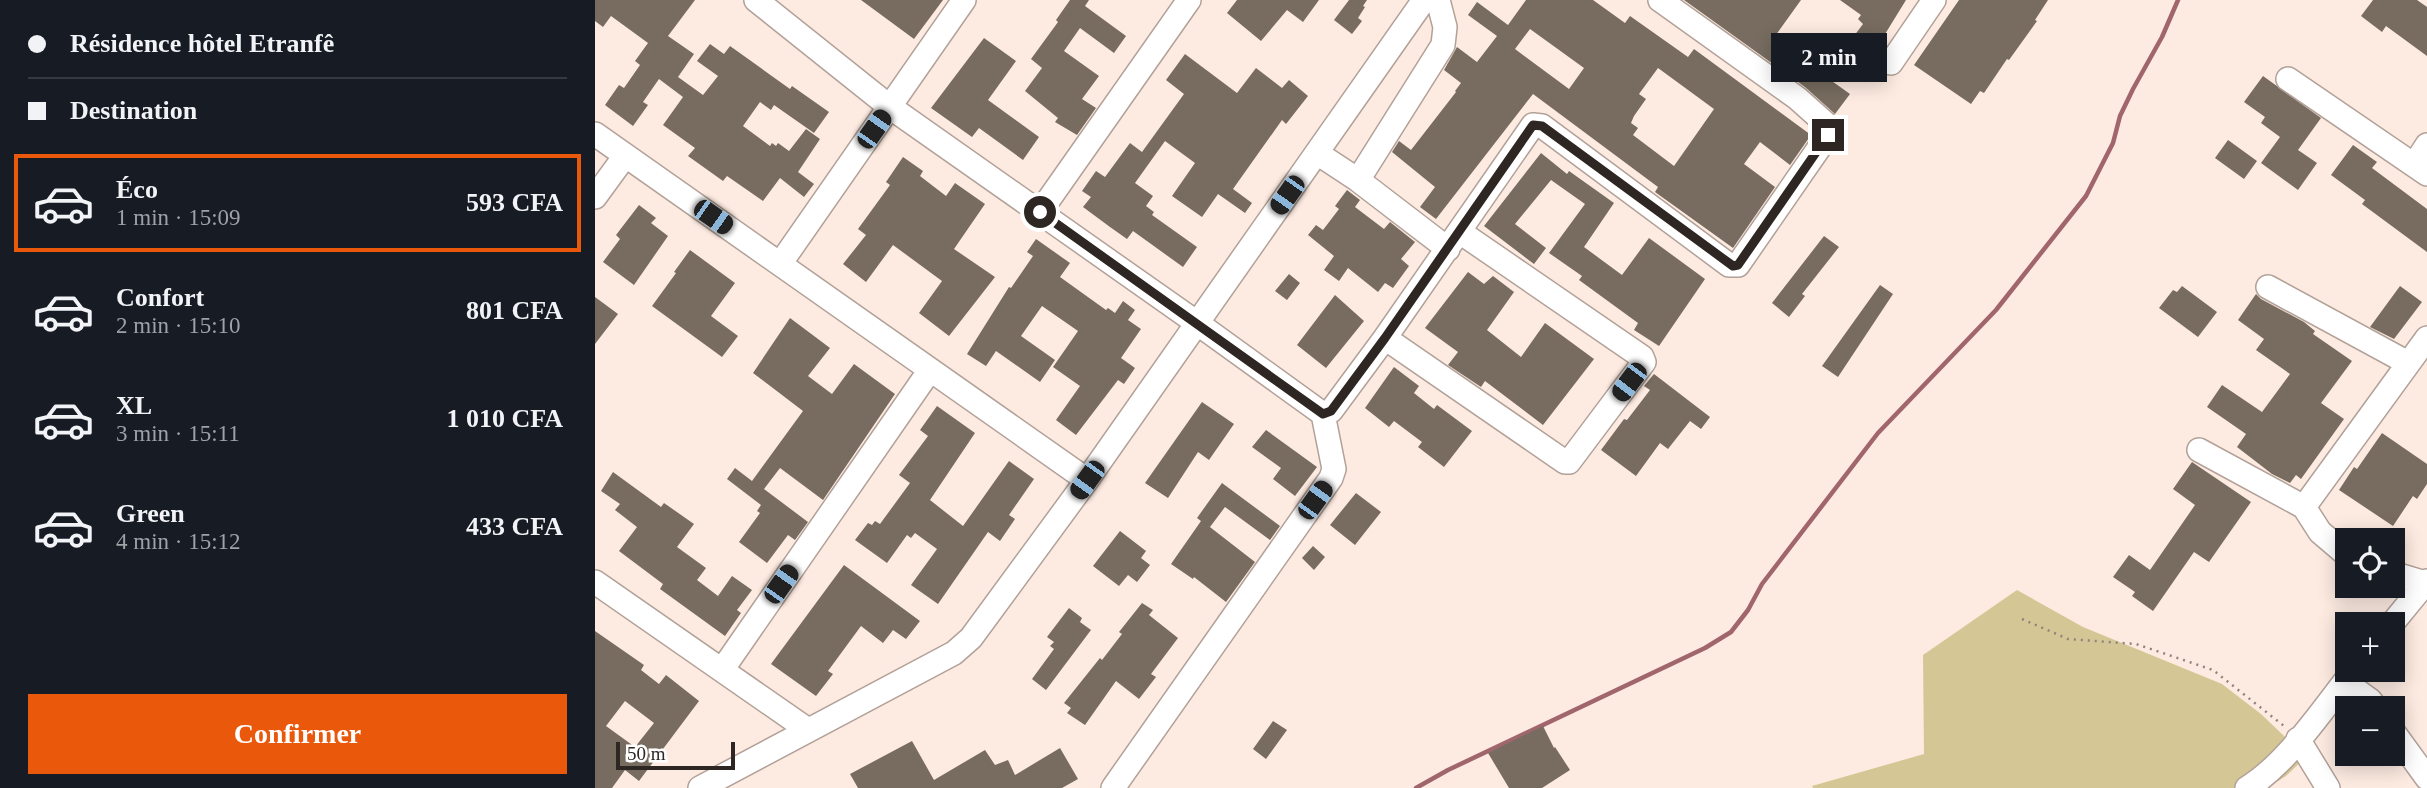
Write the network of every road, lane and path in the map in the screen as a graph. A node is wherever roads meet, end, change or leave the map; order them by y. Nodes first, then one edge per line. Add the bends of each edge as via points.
1 (756, 0) edge
2 (964, 0) edge
3 (1189, 0) edge
4 (1424, 0) edge
5 (1438, 0) edge
6 (1660, 0) edge
7 (1934, 0) edge
8 (1891, 63) dead end
9 (2288, 79) dead end
10 (890, 107) junction
11 (595, 134) edge
12 (2427, 145) edge
13 (1317, 153) junction
14 (625, 156) junction
15 (2421, 169) edge
16 (1358, 180) junction
17 (595, 197) edge
18 (1040, 212) junction
19 (1454, 240) junction
20 (779, 264) junction
21 (2268, 287) dead end
22 (1197, 323) junction
23 (1385, 338) junction
24 (2427, 338) edge
25 (2408, 363) junction
26 (930, 370) junction
27 (1323, 414) junction
28 (2199, 450) dead end
29 (1087, 480) junction
30 (2304, 507) junction
31 (2335, 545) edge
32 (2405, 576) edge
33 (595, 582) edge
34 (2426, 582) edge
35 (2402, 612) edge
36 (2022, 619) dead end
37 (722, 670) junction
38 (2344, 682) edge
39 (2354, 682) edge
40 (2366, 696) edge
41 (808, 730) junction
42 (2298, 739) junction
43 (2405, 748) edge
44 (2427, 778) edge
45 (700, 788) edge
46 (1112, 788) edge
47 (2247, 788) edge
48 (2328, 788) edge

1 - 10 street
2 - 10 street
3 - 18 street
4 - 13 street
5 - 16 street via 1445,27 1443,45
6 - 19 street via 1797,98 1828,130 1738,265 1729,265 1538,124
7 - 8 street
9 - 15 street
10 - 18 street
10 - 20 street
11 - 14 street
12 - 15 street
13 - 16 street
13 - 22 street
14 - 17 street
14 - 20 street
16 - 19 street
18 - 22 street
19 - 23 street
19 - 23 street via 1644,362 1565,462
20 - 26 street
21 - 25 street
22 - 27 street
22 - 29 street
23 - 27 street via 1331,411
24 - 25 street
25 - 30 street
26 - 29 street
26 - 37 street
27 - 46 street via 1334,469 1331,478
28 - 30 street
29 - 41 street via 963,647
30 - 31 street via 2319,532
32 - 34 street
33 - 37 street
34 - 35 street
36 - 42 path via 2068,639 2136,644 2213,670
37 - 41 street
38 - 42 street
39 - 40 street
41 - 45 street
42 - 47 street via 2273,768
42 - 48 street
43 - 44 street

